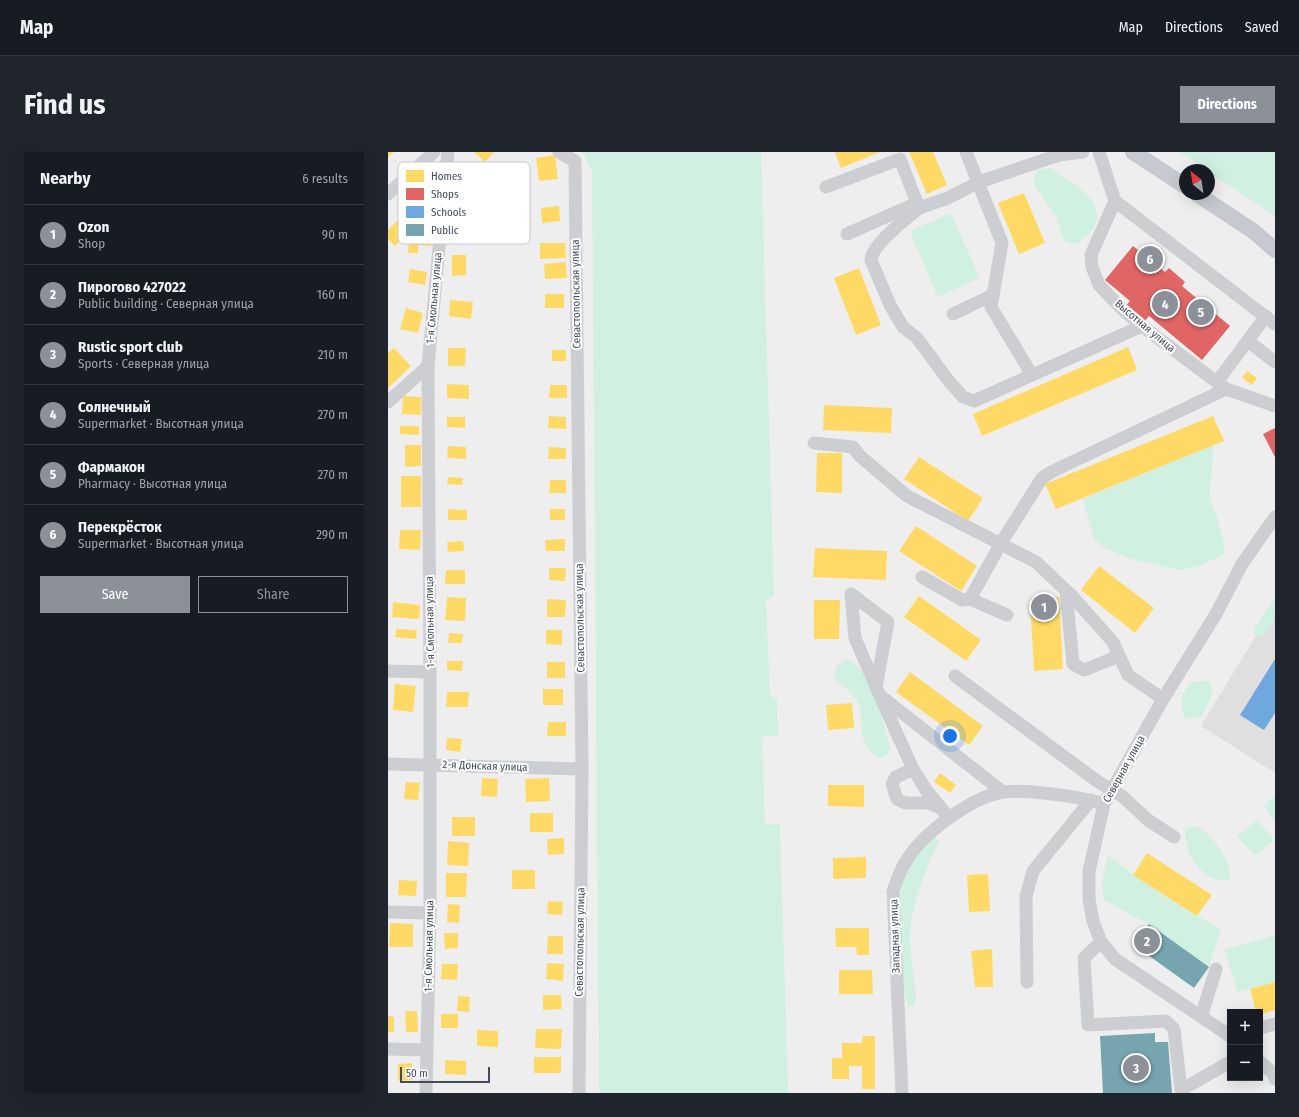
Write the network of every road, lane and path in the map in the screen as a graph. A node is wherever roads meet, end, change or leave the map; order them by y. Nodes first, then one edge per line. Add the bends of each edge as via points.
1 (434, 152) edge
2 (448, 152) edge
3 (559, 152) edge
4 (966, 152) edge
5 (1083, 152) edge
6 (1099, 152) edge
7 (1133, 152) edge
8 (423, 162) edge
9 (447, 162) edge
10 (979, 182) junction
11 (1179, 182) edge
12 (398, 185) edge
13 (826, 187) dead end
14 (388, 194) edge
15 (1206, 200) edge
16 (1115, 201) junction
17 (918, 205) junction
18 (847, 234) dead end
19 (439, 244) edge
20 (1275, 250) edge
21 (993, 295) junction
22 (953, 314) dead end
23 (1270, 320) edge
24 (1142, 326) junction
25 (1248, 341) junction
26 (1275, 362) edge
27 (428, 366) junction
28 (1032, 375) junction
29 (1222, 386) junction
30 (388, 402) edge
31 (1275, 406) edge
32 (814, 442) dead end
33 (1275, 516) edge
34 (1001, 543) junction
35 (922, 577) dead end
36 (1066, 591) junction
37 (970, 600) junction
38 (1007, 615) dead end
39 (1119, 656) junction
40 (388, 671) edge
41 (430, 672) junction
42 (955, 676) dead end
43 (878, 691) junction
44 (1163, 699) junction
45 (388, 764) edge
46 (430, 764) junction
47 (582, 769) junction
48 (913, 769) junction
49 (1112, 790) junction
50 (1004, 792) junction
51 (1091, 800) junction
52 (1104, 804) junction
53 (945, 813) junction
54 (1174, 837) dead end
55 (388, 912) edge
56 (430, 913) junction
57 (1101, 942) junction
58 (1216, 969) dead end
59 (1028, 982) dead end
60 (1201, 1017) junction
61 (1275, 1024) edge
62 (1263, 1027) edge
63 (1227, 1034) edge
64 (388, 1049) edge
65 (426, 1050) junction
66 (1227, 1064) edge
67 (1263, 1065) edge
68 (1275, 1079) edge
69 (1181, 1092) edge
70 (426, 1093) edge
71 (579, 1093) edge
72 (902, 1093) edge

1 - 8 street
2 - 9 street, 1-я Смольная улица
3 - 47 street, Севастопольская улица via 575,161
4 - 10 street
5 - 10 street via 1059,155
6 - 16 street
7 - 11 main road
10 - 17 street via 948,198
10 - 21 street via 1002,243
12 - 14 street
13 - 17 street via 900,160
15 - 20 main road
16 - 23 street
16 - 24 street, Высотная улица via 1091,255 1092,267 1099,285
17 - 18 street
17 - 28 street via 871,254 871,260 890,305 903,327 917,338 962,397 974,401
19 - 27 street, 1-я Смольная улица
21 - 22 street
21 - 28 street via 991,308
23 - 25 street
24 - 28 street
24 - 29 street, Высотная улица
25 - 26 street
25 - 29 street
27 - 30 street
27 - 41 street, 1-я Смольная улица
29 - 31 street, Высотная улица
29 - 34 street via 1042,478
32 - 34 street via 853,447 907,496
33 - 44 street, Северная улица via 1242,564 1216,614
34 - 36 street via 1036,562
34 - 37 street
35 - 37 street via 962,600
36 - 39 street via 1113,642
36 - 39 street via 1074,664 1084,670
37 - 38 street
39 - 44 street via 1128,675
40 - 41 street
41 - 46 street, 1-я Смольная улица
42 - 49 street
43 - 43 street via 855,638 851,594 888,622
43 - 48 street
43 - 50 street
44 - 49 street, Северная улица
45 - 46 street, 2-я Донская улица
46 - 47 street, 2-я Донская улица
46 - 56 street, 1-я Смольная улица
47 - 71 street, Севастопольская улица
48 - 53 street
48 - 53 street via 896,777 892,784 897,799 905,803 928,804
49 - 52 street, Северная улица
49 - 54 street via 1148,820
50 - 51 street, Западная улица
50 - 53 street, Западная улица
51 - 52 street, Западная улица
51 - 59 street via 1033,871 1026,896
52 - 57 street, Северная улица via 1089,871 1089,899 1093,921
53 - 72 street, Западная улица via 909,856 893,891
55 - 56 street
56 - 65 street, 1-я Смольная улица
57 - 60 street, Северная улица via 1115,959
57 - 69 street via 1084,958 1088,1026 1166,1021 1174,1029
58 - 60 street
60 - 63 street, Северная улица
61 - 62 street
64 - 65 street
65 - 70 street, 1-я Смольная улица
66 - 69 street
67 - 68 street via 1273,1073

